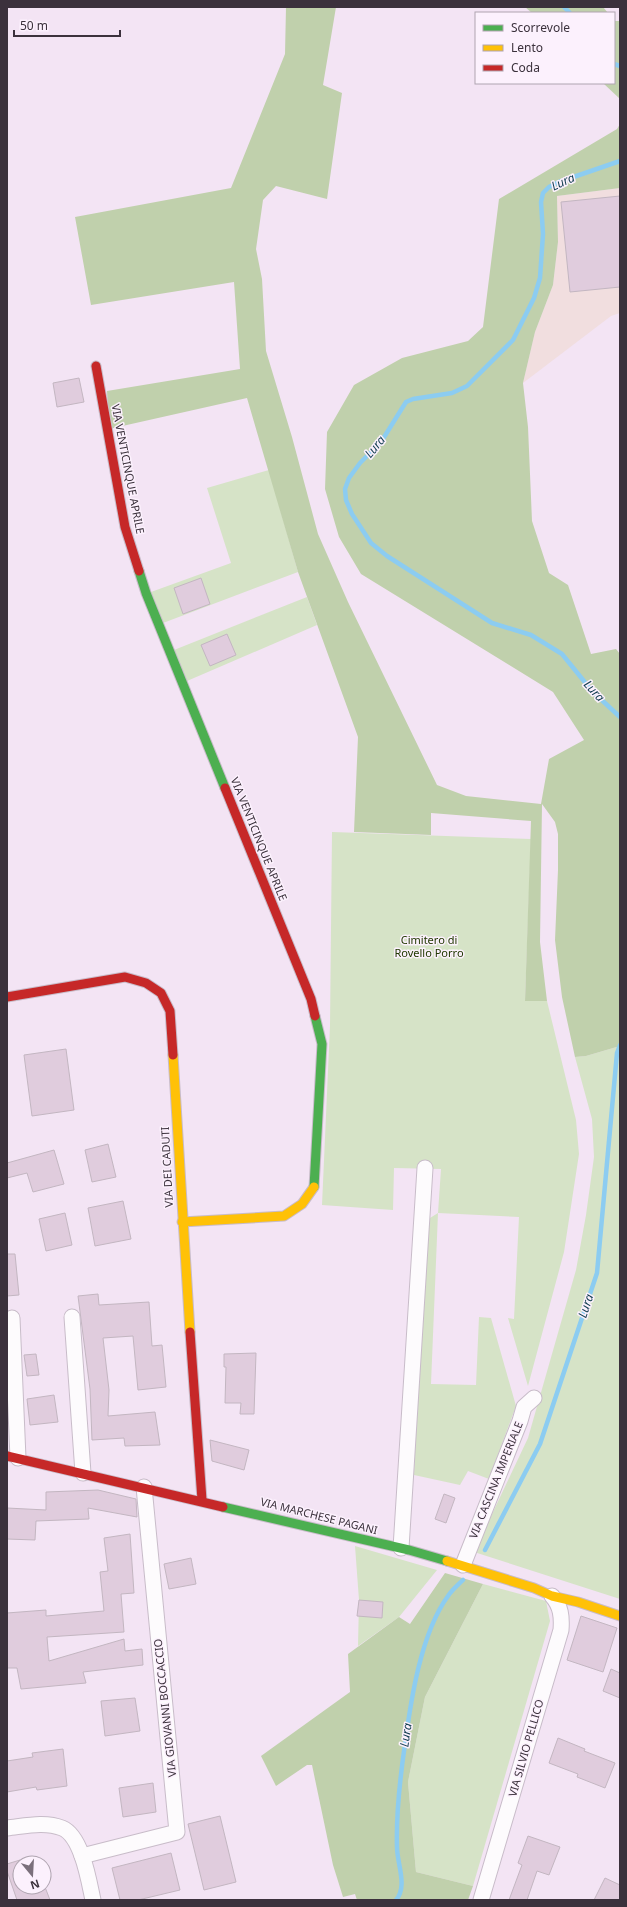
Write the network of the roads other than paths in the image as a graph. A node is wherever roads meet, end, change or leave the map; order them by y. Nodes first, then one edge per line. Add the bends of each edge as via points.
1 (96, 366) dead end
2 (7, 998) edge
3 (425, 1168) dead end
4 (182, 1222) junction
5 (72, 1317) dead end
6 (12, 1318) dead end
7 (534, 1398) dead end
8 (12, 1457) edge
9 (83, 1473) junction
10 (144, 1487) junction
11 (202, 1500) junction
12 (401, 1548) junction
13 (463, 1565) junction
14 (552, 1596) junction
15 (620, 1616) edge
16 (7, 1828) edge
17 (82, 1856) junction
18 (93, 1900) edge
19 (482, 1900) edge

1 - 4 street, VIA VENTICINQUE APRILE via 125,527 146,593 311,999 322,1044 315,1186 304,1204 284,1216
2 - 4 street, VIA DEI CADUTI via 125,977 146,983 161,993 170,1011
3 - 12 street
4 - 11 street, VIA DEI CADUTI
5 - 9 street
6 - 8 street
7 - 13 street, VIA CASCINA IMPERIALE via 524,1407
8 - 9 street, VIA MARCHESE PAGANI
9 - 10 street, VIA MARCHESE PAGANI
10 - 11 street, VIA MARCHESE PAGANI
10 - 17 street, VIA GIOVANNI BOCCACCIO via 177,1832
11 - 12 street, VIA MARCHESE PAGANI
12 - 13 street, VIA MARCHESE PAGANI
13 - 14 street, VIA MARCHESE PAGANI
14 - 15 street, VIA MARCHESE PAGANI
14 - 19 street, VIA SILVIO PELLICO via 560,1612 561,1630
16 - 17 street via 39,1825 64,1828
17 - 18 street

